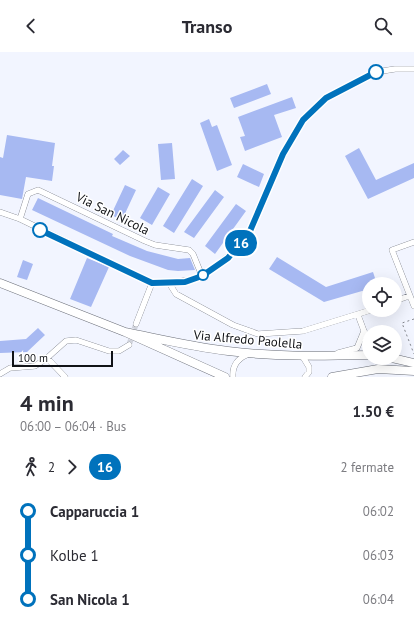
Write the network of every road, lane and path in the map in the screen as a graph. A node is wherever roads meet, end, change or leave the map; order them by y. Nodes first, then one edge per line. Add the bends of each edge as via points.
1 (414, 69) edge
2 (0, 212) edge
3 (20, 219) junction
4 (414, 242) edge
5 (202, 276) junction
6 (0, 283) edge
7 (152, 283) junction
8 (169, 284) junction
9 (409, 296) junction
10 (402, 298) edge
11 (414, 306) edge
12 (362, 313) edge
13 (358, 315) junction
14 (414, 319) edge
15 (136, 324) tunnel mouth
16 (362, 326) edge
17 (125, 332) junction
18 (362, 335) edge
19 (129, 345) dead end
20 (414, 353) edge
21 (251, 354) junction
22 (362, 355) edge
23 (322, 356) junction
24 (303, 357) junction
25 (47, 358) junction
26 (402, 358) edge
27 (402, 360) edge
28 (405, 360) junction
29 (414, 363) edge
30 (200, 366) junction
31 (414, 371) edge
32 (2, 375) edge
33 (65, 377) edge
34 (214, 377) edge
35 (225, 377) edge
36 (233, 377) edge
37 (305, 377) edge
38 (332, 377) edge

1 - 5 street via 376,72 326,98 313,109 303,120 283,154 250,231 228,258
2 - 3 street
3 - 5 street, Via San Nicola via 28,194 38,190 144,241 189,250
3 - 7 street
4 - 9 street via 392,250
5 - 8 street
6 - 17 main road, Via Alfredo Paolella
7 - 8 street
7 - 15 street
8 - 13 street via 176,294 233,325 258,334 303,331
9 - 10 street
9 - 11 street
12 - 13 street
13 - 16 street
14 - 20 path via 402,323
17 - 21 main road, Via Alfredo Paolella via 187,346
17 - 30 main road, Via Alfredo Paolella
18 - 23 street via 356,348
19 - 25 street via 119,351 109,351 76,340 66,341
21 - 24 main road, Via Alfredo Paolella
21 - 36 street via 238,360 233,368
22 - 23 main road, Via Alfredo Paolella
23 - 24 main road, Via Alfredo Paolella
24 - 37 street via 309,367
25 - 32 street via 35,366 10,368
25 - 33 street
26 - 28 street
27 - 28 main road
28 - 29 main road
30 - 34 street
30 - 35 main road, Via Alfredo Paolella
31 - 38 main road via 378,369

